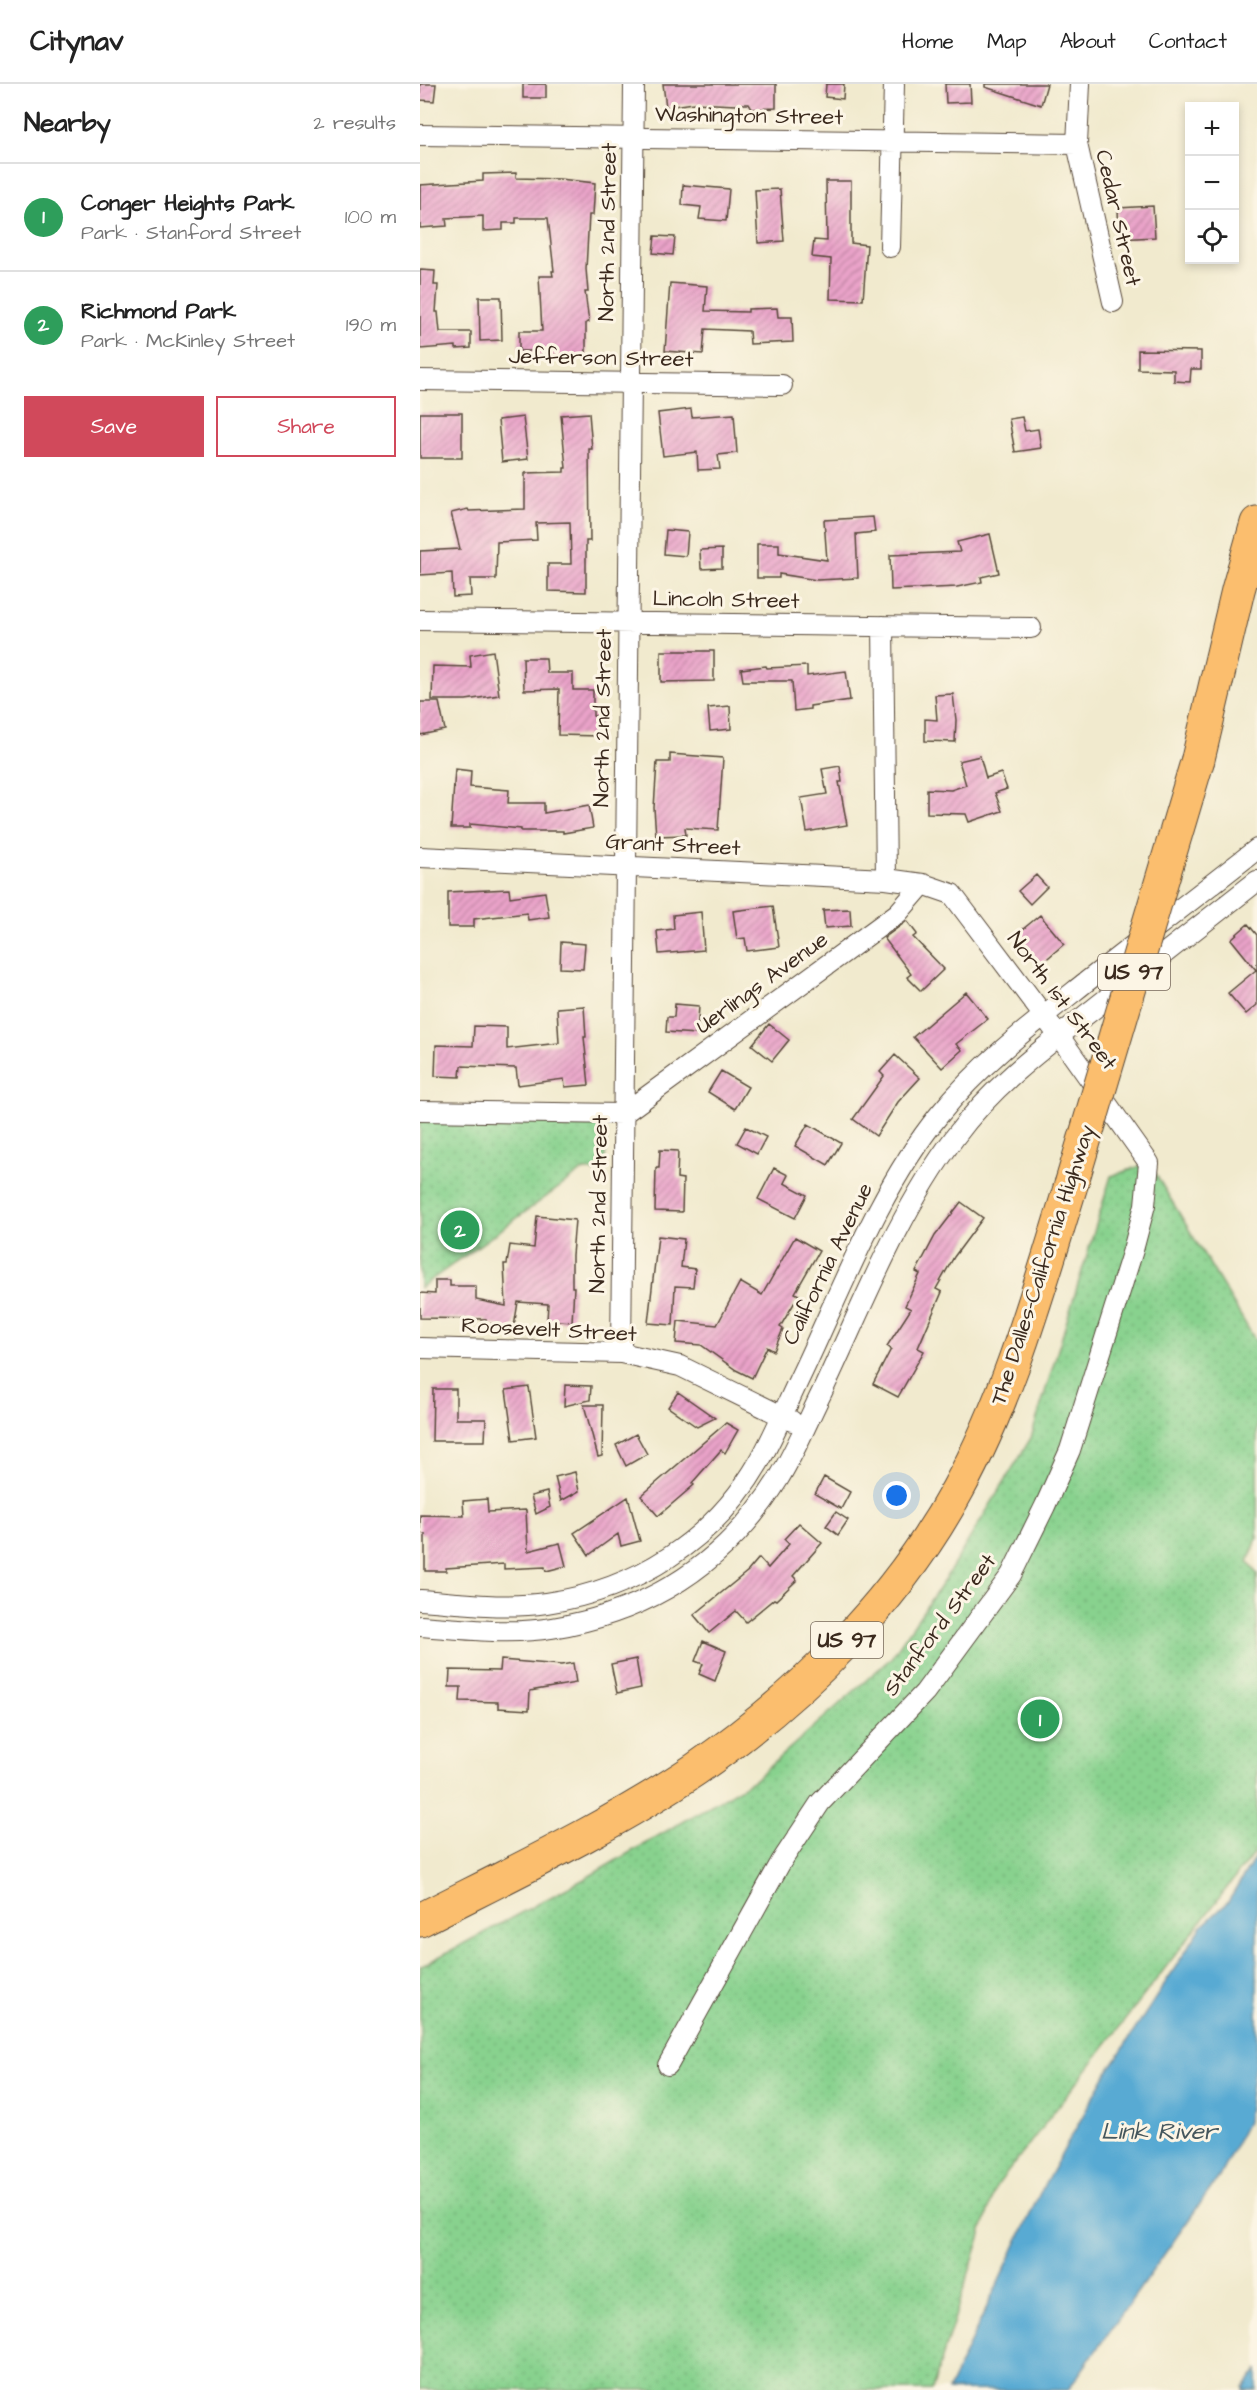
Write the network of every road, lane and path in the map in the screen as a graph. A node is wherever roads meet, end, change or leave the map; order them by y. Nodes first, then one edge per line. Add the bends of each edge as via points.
1 (634, 84) edge
2 (894, 84) edge
3 (1080, 84) edge
4 (420, 135) edge
5 (633, 138) junction
6 (893, 142) junction
7 (1077, 144) junction
8 (890, 247) dead end
9 (1113, 302) dead end
10 (420, 380) edge
11 (631, 382) junction
12 (782, 385) dead end
13 (1257, 523) edge
14 (1257, 573) edge
15 (420, 620) edge
16 (628, 623) junction
17 (884, 626) junction
18 (1031, 628) dead end
19 (1198, 759) junction
20 (1257, 849) edge
21 (420, 857) edge
22 (626, 867) junction
23 (886, 879) junction
24 (1257, 881) edge
25 (922, 884) junction
26 (1044, 1016) junction
27 (1059, 1036) junction
28 (420, 1111) edge
29 (623, 1114) junction
30 (1149, 1163) joint
31 (420, 1348) edge
32 (621, 1353) junction
33 (782, 1416) junction
34 (805, 1427) junction
35 (420, 1600) edge
36 (420, 1626) edge
37 (420, 1920) edge
38 (668, 2065) dead end

1 - 5 street, North 2nd Street
2 - 6 street
3 - 7 street, Cedar Street
4 - 5 street, Washington Street
5 - 6 street, Washington Street
5 - 11 street, North 2nd Street
6 - 7 street, Washington Street
6 - 8 street
7 - 9 street, Cedar Street
10 - 11 street, Jefferson Street
11 - 12 street, Jefferson Street
11 - 16 street, North 2nd Street
13 - 19 highway
14 - 19 highway, The Dalles-California Highway / US 97
15 - 16 street, Lincoln Street
16 - 17 street, Lincoln Street
16 - 22 street, North 2nd Street
17 - 18 street, Lincoln Street
17 - 23 street
19 - 37 highway, The Dalles-California Highway / US 97, bridge via 1020,1346 980,1446 933,1531 871,1614 807,1680 732,1743 612,1819
20 - 26 street, California Avenue
21 - 22 street, Grant Street
22 - 23 street, Grant Street
22 - 29 street, North 2nd Street
23 - 25 street, Grant Street
24 - 27 street
25 - 26 street, North 1st Street via 952,894
25 - 29 street, Uerlings Avenue via 898,913
26 - 27 street, North 1st Street
26 - 33 street, California Avenue via 961,1089 917,1145 883,1202
27 - 30 street, North 1st Street
27 - 34 street via 980,1106 938,1160 906,1214
28 - 29 street
29 - 32 street, North 2nd Street
30 - 38 street, Stanford Street via 1145,1205 1133,1250 1070,1450 1011,1575 925,1692 820,1803 781,1862
31 - 32 street, Roosevelt Street
32 - 33 street, Roosevelt Street via 680,1366
33 - 34 street, Roosevelt Street
33 - 35 street, California Avenue via 758,1463 726,1508 690,1543 647,1572 599,1591 547,1603
34 - 36 street via 780,1476 745,1525 706,1563 659,1594 607,1616 550,1629 497,1631

